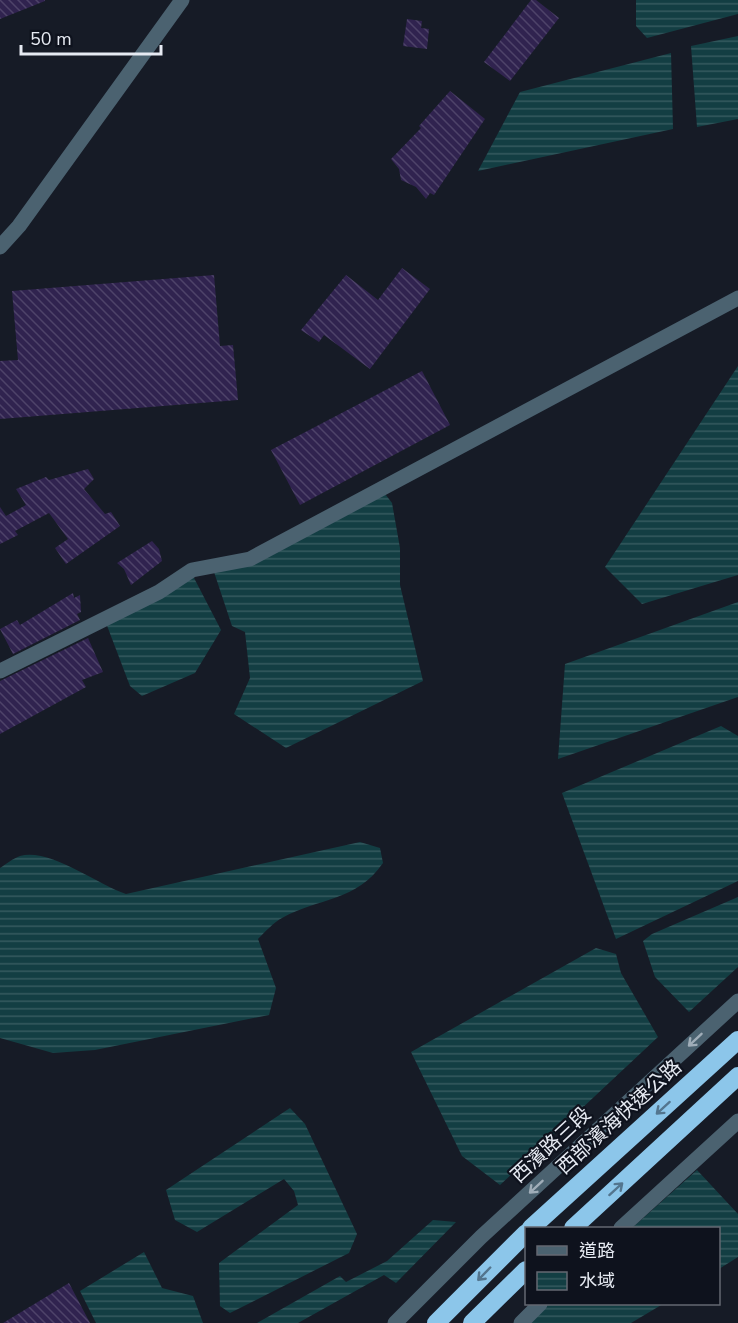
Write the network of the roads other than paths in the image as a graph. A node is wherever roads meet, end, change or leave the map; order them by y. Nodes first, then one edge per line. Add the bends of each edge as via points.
1 (182, 0) edge
2 (0, 247) edge
3 (738, 298) edge
4 (0, 671) edge
5 (738, 1001) edge
6 (738, 1040) edge
7 (738, 1076) edge
8 (738, 1120) edge
9 (532, 1227) edge
10 (574, 1227) edge
11 (622, 1227) edge
12 (525, 1234) edge
13 (525, 1271) edge
14 (539, 1305) edge
15 (395, 1323) edge
16 (436, 1323) edge
17 (472, 1323) edge
18 (521, 1323) edge

1 - 2 street
3 - 4 street via 250,559 192,570 159,592
5 -> 15 street, 西濱路三段 via 482,1237
6 -> 9 highway, 西部濱海快速公路
10 -> 7 highway
8 - 11 street
12 -> 16 highway
13 - 17 highway
14 - 18 street

